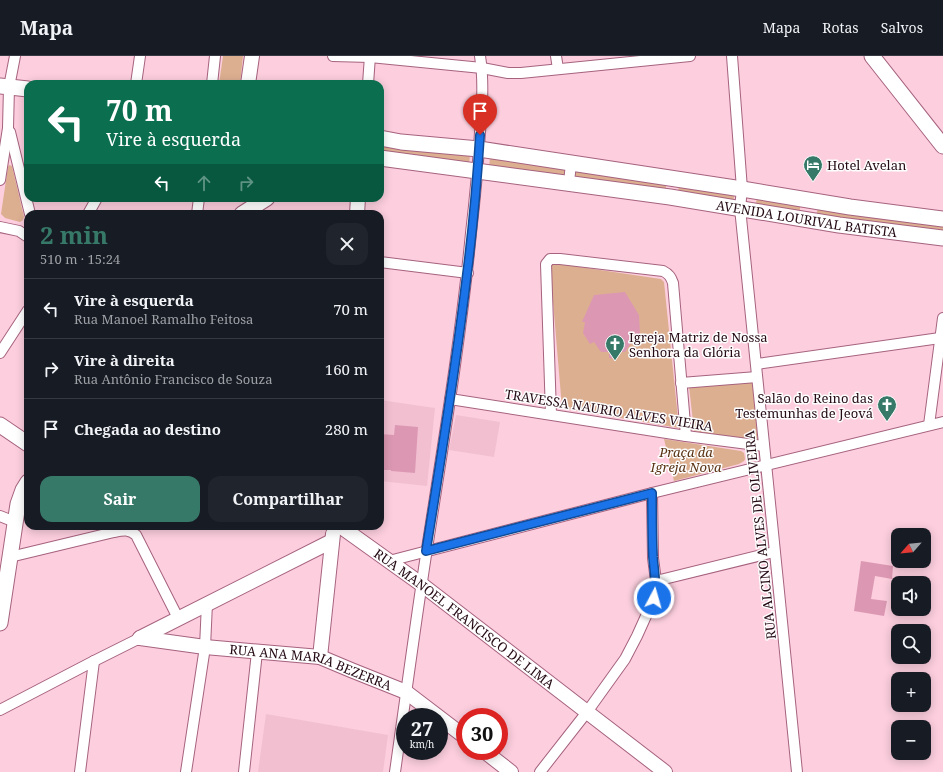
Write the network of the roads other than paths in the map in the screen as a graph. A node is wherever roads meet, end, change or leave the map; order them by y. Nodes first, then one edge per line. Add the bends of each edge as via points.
1 (15, 56) edge
2 (140, 56) edge
3 (215, 56) edge
4 (252, 56) edge
5 (332, 56) edge
6 (480, 56) edge
7 (556, 56) edge
8 (690, 56) edge
9 (732, 56) edge
10 (872, 56) edge
11 (370, 57) edge
12 (482, 68) junction
13 (558, 69) junction
14 (137, 80) edge
15 (212, 80) edge
16 (249, 80) edge
17 (368, 80) edge
18 (4, 86) edge
19 (24, 88) edge
20 (8, 128) junction
21 (384, 139) edge
22 (943, 146) edge
23 (479, 149) junction
24 (384, 159) edge
25 (571, 162) junction
26 (478, 171) junction
27 (673, 179) junction
28 (0, 180) edge
29 (569, 183) junction
30 (742, 189) junction
31 (24, 191) edge
32 (670, 197) junction
33 (258, 202) edge
34 (740, 208) junction
35 (247, 210) edge
36 (943, 219) edge
37 (0, 227) edge
38 (24, 234) edge
39 (943, 238) edge
40 (384, 262) edge
41 (468, 273) junction
42 (24, 316) edge
43 (943, 318) edge
44 (940, 338) junction
45 (0, 353) edge
46 (757, 364) junction
47 (758, 377) junction
48 (681, 383) junction
49 (450, 399) junction
50 (551, 414) junction
51 (943, 422) edge
52 (0, 425) edge
53 (929, 425) junction
54 (686, 436) junction
55 (24, 440) edge
56 (764, 446) junction
57 (766, 466) junction
58 (24, 488) edge
59 (652, 493) junction
60 (0, 516) edge
61 (15, 522) junction
62 (334, 530) edge
63 (346, 530) edge
64 (332, 541) junction
65 (426, 551) junction
66 (774, 552) junction
67 (10, 557) junction
68 (389, 561) junction
69 (656, 580) junction
70 (421, 584) junction
71 (208, 603) junction
72 (178, 618) junction
73 (0, 623) edge
74 (140, 638) junction
75 (205, 647) junction
76 (257, 652) junction
77 (320, 657) junction
78 (94, 661) junction
79 (406, 692) junction
80 (0, 710) edge
81 (587, 712) junction
82 (456, 729) edge
83 (496, 760) edge
84 (80, 772) edge
85 (186, 772) edge
86 (244, 772) edge
87 (395, 772) edge
88 (511, 772) edge
89 (540, 772) edge
90 (665, 772) edge
91 (797, 772) edge

1 - 18 street
2 - 14 street
3 - 15 street
4 - 16 street
5 - 11 street
6 - 12 street
7 - 13 street
8 - 13 street
9 - 30 street, RUA ALCINO ALVES DE OLIVEIRA
10 - 22 main road
11 - 12 street
11 - 17 street
12 - 13 street via 508,73
12 - 23 street
18 - 19 main road
18 - 20 street
20 - 28 street
20 - 31 street
21 - 23 main road, AVENIDA LOURIVAL BATISTA
23 - 25 main road, AVENIDA LOURIVAL BATISTA
23 - 26 street
24 - 26 main road, AVENIDA LOURIVAL BATISTA
25 - 27 main road, AVENIDA LOURIVAL BATISTA
25 - 29 street
26 - 29 main road, AVENIDA LOURIVAL BATISTA
26 - 41 street
27 - 30 main road, AVENIDA LOURIVAL BATISTA
27 - 32 street
29 - 32 main road, AVENIDA LOURIVAL BATISTA
30 - 34 street, RUA ALCINO ALVES DE OLIVEIRA
30 - 36 main road, AVENIDA LOURIVAL BATISTA
32 - 34 main road, AVENIDA LOURIVAL BATISTA
33 - 35 main road
34 - 39 main road, AVENIDA LOURIVAL BATISTA via 839,225
34 - 46 street, RUA ALCINO ALVES DE OLIVEIRA
37 - 38 street
40 - 41 street
41 - 49 street
42 - 45 street
43 - 44 street
44 - 46 street
44 - 53 street
46 - 47 street, RUA ALCINO ALVES DE OLIVEIRA
47 - 48 street
47 - 56 street, RUA ALCINO ALVES DE OLIVEIRA
48 - 50 street via 673,283 668,274 663,271 550,259 546,264
48 - 54 street
49 - 50 street, TRAVESSA NAURIO ALVES VIEIRA
49 - 65 street
50 - 54 street, TRAVESSA NAURIO ALVES VIEIRA
51 - 53 street
52 - 55 main road
53 - 57 street
54 - 56 street, TRAVESSA NAURIO ALVES VIEIRA
56 - 57 street, RUA ALCINO ALVES DE OLIVEIRA
57 - 59 street
57 - 66 street, RUA ALCINO ALVES DE OLIVEIRA
58 - 61 main road
59 - 65 street
59 - 69 street
60 - 61 street
61 - 67 main road
62 - 64 street
63 - 68 street, RUA MANOEL FRANCISCO DE LIMA
64 - 71 street
64 - 77 street
65 - 68 street
65 - 70 street
66 - 69 street
66 - 91 street, RUA ALCINO ALVES DE OLIVEIRA
67 - 72 street via 123,530 132,531
67 - 73 main road
68 - 70 street, RUA MANOEL FRANCISCO DE LIMA
69 - 81 street via 651,605 632,646
70 - 79 street
70 - 81 street, RUA MANOEL FRANCISCO DE LIMA
71 - 72 street
71 - 75 street
72 - 74 street
74 - 75 street, RUA ANA MARIA BEZERRA
74 - 78 street
75 - 76 street, RUA ANA MARIA BEZERRA
75 - 85 street
76 - 77 street, RUA ANA MARIA BEZERRA
76 - 86 street
77 - 79 street, RUA ANA MARIA BEZERRA
78 - 80 street
78 - 84 street
79 - 82 street, RUA ANA MARIA BEZERRA
79 - 87 street
81 - 89 street
81 - 90 street, RUA MANOEL FRANCISCO DE LIMA
83 - 88 street

